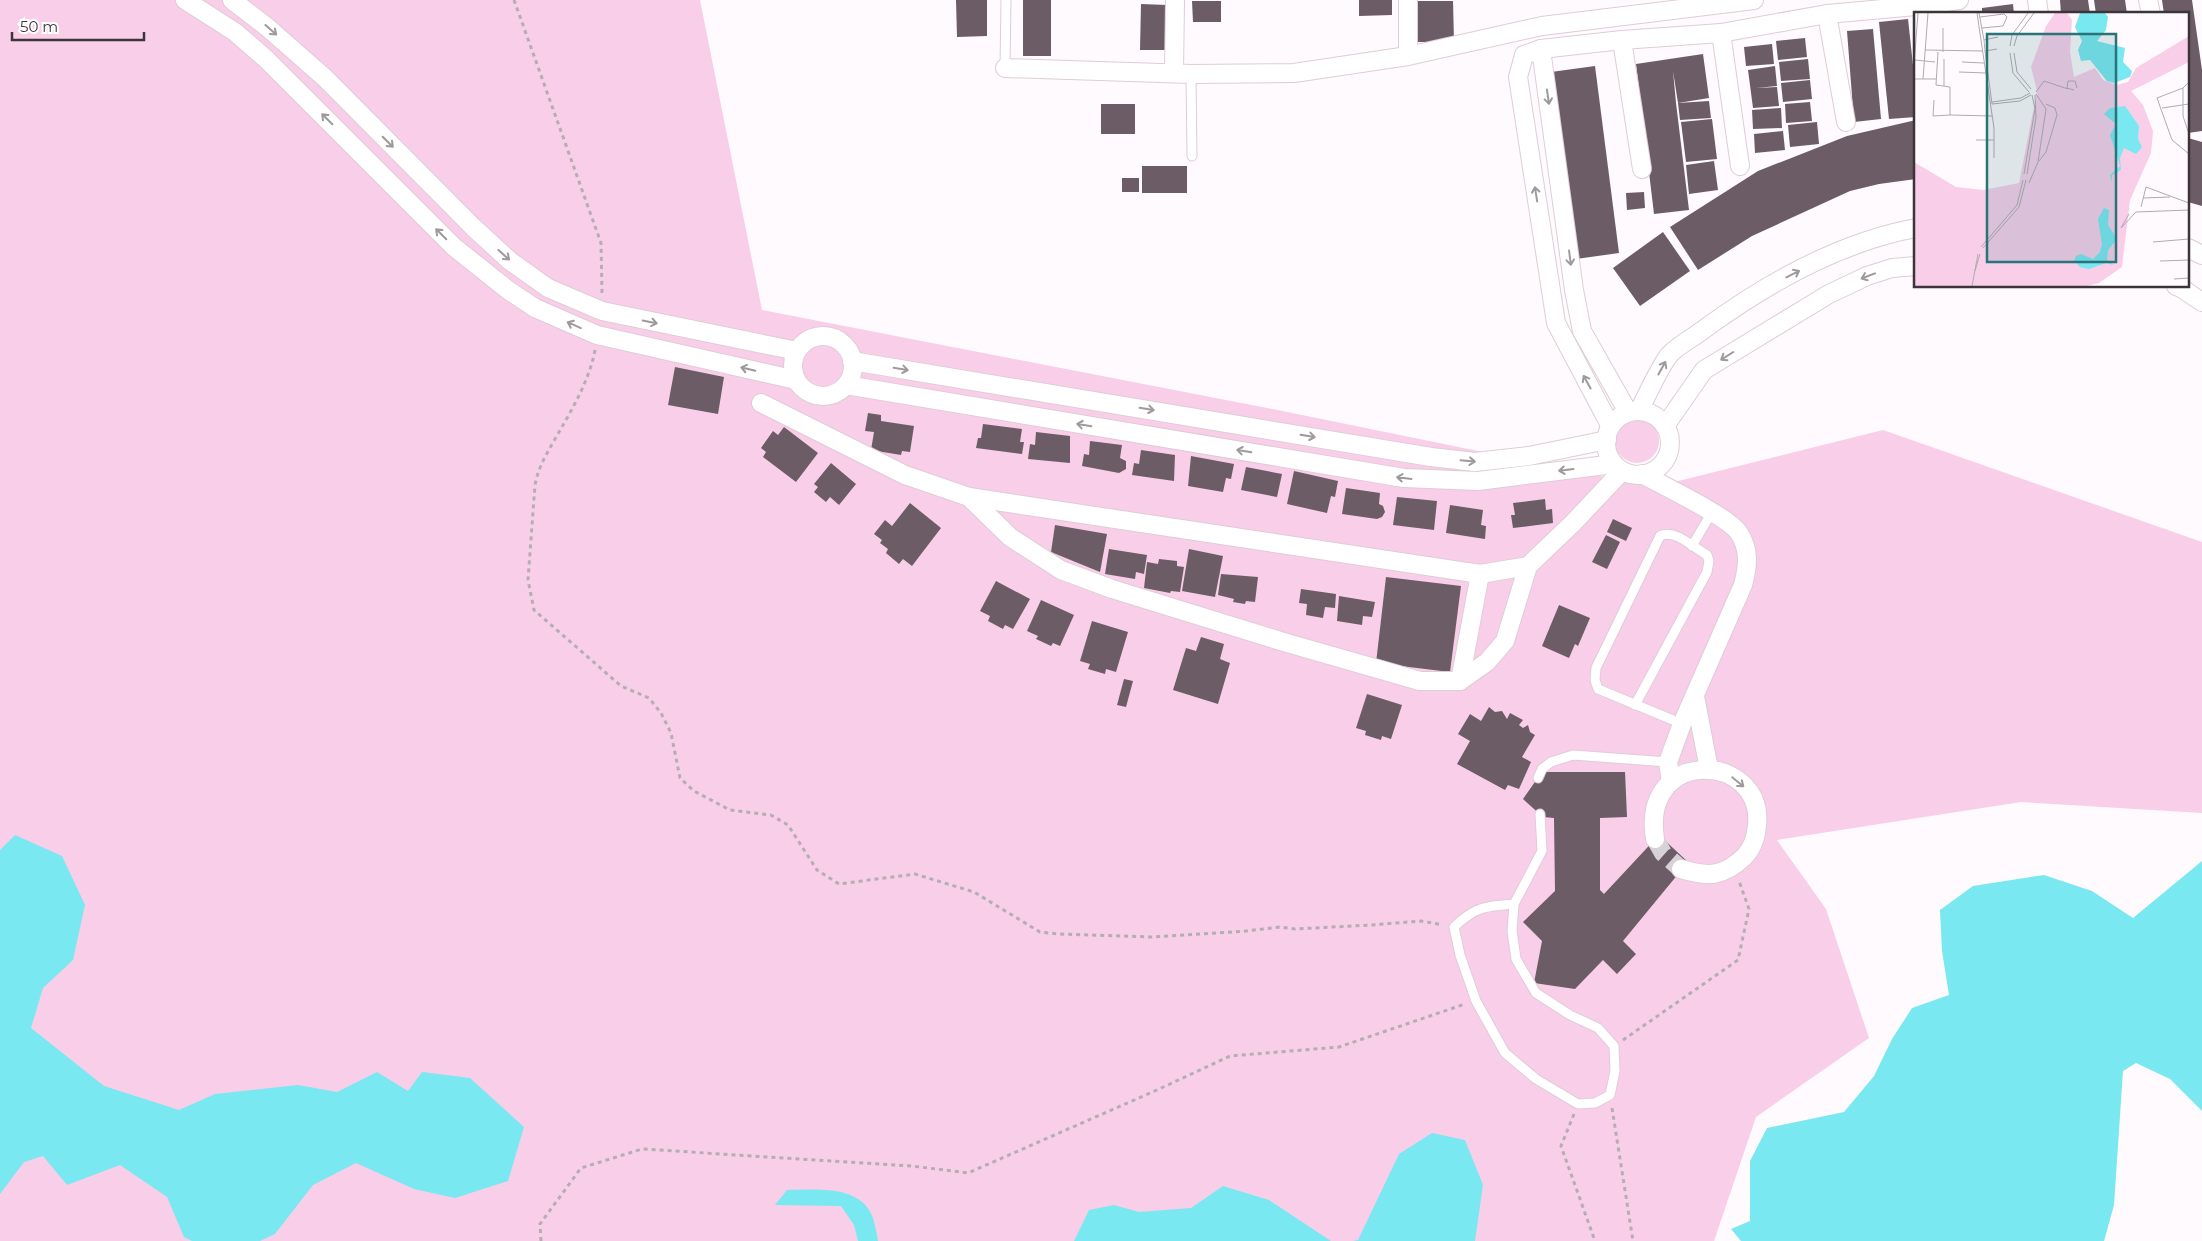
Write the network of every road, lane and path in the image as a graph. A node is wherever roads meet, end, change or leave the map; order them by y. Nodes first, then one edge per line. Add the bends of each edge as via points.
1 (185, 0) edge
2 (232, 0) edge
3 (514, 0) edge
4 (1006, 0) edge
5 (1175, 0) edge
6 (1408, 0) edge
7 (1754, 0) edge
8 (1959, 0) edge
9 (1928, 10) edge
10 (1827, 14) junction
11 (1721, 33) junction
12 (1622, 40) junction
13 (1541, 49) junction
14 (1408, 56) junction
15 (1005, 68) joint
16 (1174, 73) junction
17 (1192, 74) junction
18 (1846, 122) dead end
19 (1192, 156) dead end
20 (1740, 166) dead end
21 (1642, 168) dead end
22 (1914, 228) edge
23 (2190, 249) edge
24 (2202, 256) edge
25 (1914, 266) edge
26 (2179, 288) edge
27 (2202, 302) edge
28 (602, 311) junction
29 (597, 336) junction
30 (797, 351) junction
31 (852, 361) junction
32 (796, 380) junction
33 (846, 385) junction
34 (762, 403) dead end
35 (1633, 411) junction
36 (1665, 426) junction
37 (1608, 433) junction
38 (1618, 467) junction
39 (1642, 474) junction
40 (969, 497) junction
41 (1712, 512) junction
42 (1692, 546) junction
43 (1528, 566) junction
44 (1480, 574) junction
45 (1460, 681) junction
46 (1695, 697) junction
47 (1635, 705) junction
48 (1682, 724) junction
49 (1702, 732) junction
50 (1668, 762) junction
51 (1709, 769) junction
52 (1538, 778) dead end
53 (1671, 782) junction
54 (1540, 814) dead end
55 (1655, 839) tunnel mouth
56 (1734, 866) junction
57 (1681, 870) tunnel mouth
58 (1514, 904) junction
59 (1454, 927) junction
60 (1476, 1001) junction
61 (1614, 1046) junction
62 (1610, 1095) junction
63 (1578, 1104) junction
64 (541, 1241) edge
65 (1595, 1241) edge
66 (1633, 1241) edge

29 -> 1 street via 535,308 454,247 266,59 235,32
2 -> 28 street via 325,78 510,261 548,288
3 - 28 path via 601,243
4 - 15 lane
5 - 16 street
6 - 14 street
7 - 14 street via 1542,26
8 - 9 street
9 - 10 street
10 - 11 street
10 - 18 street
11 - 12 street
11 - 20 street
12 - 13 street
12 - 21 street
13 -> 35 street via 1582,331
37 -> 13 street via 1556,323 1518,77 1524,55
14 - 17 street via 1294,73
15 - 16 street
16 - 17 street
17 - 19 lane
35 -> 22 street via 1670,354 1743,301 1855,244
23 - 24 street
25 -> 36 street via 1892,268 1867,276 1828,294 1704,370
26 - 27 street
28 - 29 street
28 -> 30 street
32 -> 29 street
29 - 59 path via 593,363 581,392 538,470 534,485 528,580 534,610 620,686 649,698 661,713 670,733 680,778 694,791 730,810 771,815 788,825 817,870 839,884 915,874 974,892 1040,932 1152,937 1421,921
30 - 31 street via 810,339 828,336 844,344
30 - 32 street via 793,361
31 - 33 street via 851,378
31 -> 37 street via 1476,462 1529,456
32 - 33 street via 810,394 820,396 830,396
38 -> 33 street via 1478,481 1404,478
34 - 40 street via 904,475
35 - 36 street via 1649,413
35 - 37 street via 1619,417
36 - 39 street via 1669,436 1666,456 1652,471
37 - 38 street via 1609,455
38 - 39 street via 1632,474
38 - 43 street via 1573,523
39 - 41 street
40 - 44 street
40 - 45 street via 1010,537 1061,570 1420,681
41 - 42 lane
41 - 46 street via 1738,531 1748,554 1748,567
42 - 47 lane via 1706,555 1709,561 1707,572
42 - 47 lane via 1672,533 1660,536 1596,668 1598,689
43 - 44 street
43 - 45 street via 1505,640 1488,662
44 - 45 street
46 - 48 street
46 - 49 street
47 - 48 lane
48 - 49 lane
48 - 50 street
49 - 51 street
50 - 52 lane via 1573,754 1551,762 1542,769
50 - 53 street
51 - 53 street via 1683,774
51 -> 56 street via 1727,773 1742,784 1756,809 1756,837 1748,854
53 - 55 street via 1654,808
54 - 58 lane via 1542,851
56 - 57 street via 1719,873 1702,875
56 - 61 path via 1749,909 1738,960
58 - 59 lane via 1490,905 1469,913
58 - 61 lane via 1512,931 1516,959 1536,993 1598,1028
59 - 60 lane
60 - 63 lane via 1505,1053 1536,1079
60 - 64 path via 1339,1047 1230,1056 968,1173 912,1166 642,1149 581,1168 540,1224
61 - 62 lane via 1615,1071
62 - 63 lane via 1594,1103
62 - 66 path
63 - 65 path via 1561,1146

